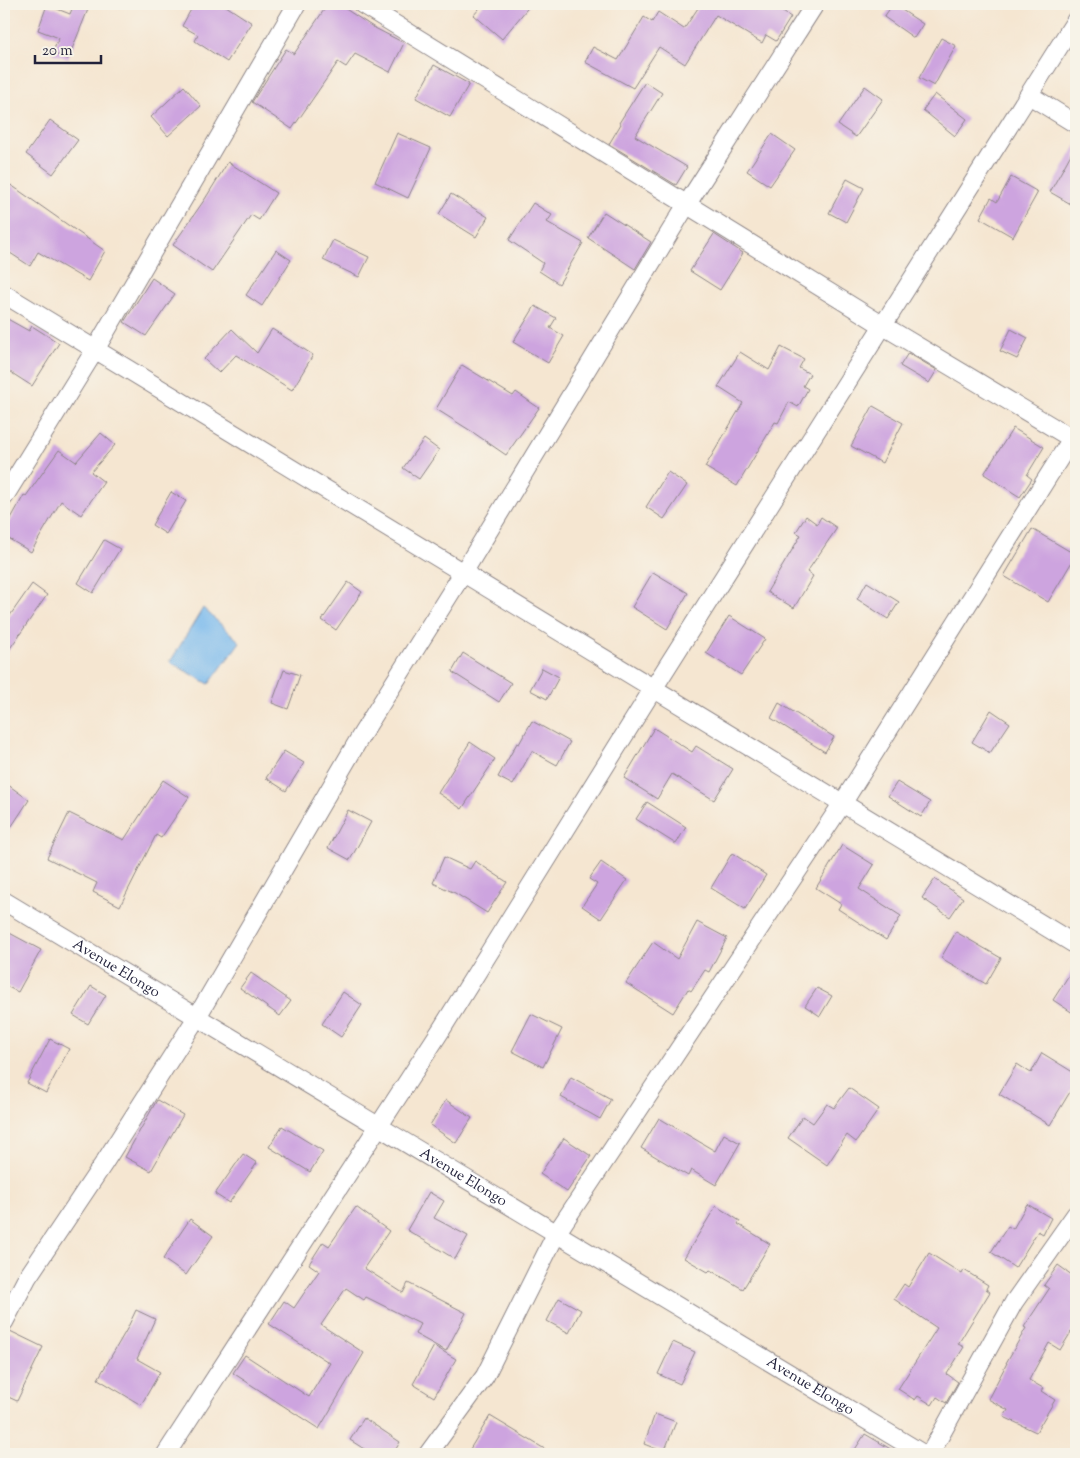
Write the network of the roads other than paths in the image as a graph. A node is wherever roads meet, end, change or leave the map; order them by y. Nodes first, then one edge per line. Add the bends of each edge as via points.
1 (297, 4) edge
2 (362, 4) edge
3 (814, 4) edge
4 (1076, 20) edge
5 (1028, 95) junction
6 (1076, 124) edge
7 (687, 204) junction
8 (4, 294) edge
9 (882, 325) junction
10 (95, 350) junction
11 (1075, 437) edge
12 (4, 497) edge
13 (464, 573) junction
14 (653, 689) junction
15 (842, 804) junction
16 (4, 901) edge
17 (1076, 945) edge
18 (197, 1017) junction
19 (379, 1127) junction
20 (1076, 1214) edge
21 (556, 1234) junction
22 (4, 1322) edge
23 (166, 1454) edge
24 (428, 1454) edge
25 (923, 1454) edge
26 (930, 1454) edge

1 - 10 street
2 - 7 street
3 - 7 street
4 - 5 street
5 - 6 street
5 - 9 street
7 - 9 street
7 - 13 street
8 - 10 street
9 - 11 street
9 - 14 street
10 - 12 street
10 - 13 street
11 - 15 street
13 - 14 street
13 - 18 street via 362,734
14 - 15 street
14 - 19 street
15 - 17 street
15 - 21 street
16 - 18 street, Avenue Elongo
18 - 19 street, Avenue Elongo
18 - 22 street via 27,1278
19 - 21 street, Avenue Elongo
19 - 23 street
20 - 26 street via 1014,1302
21 - 24 street via 485,1376
21 - 25 street, Avenue Elongo

